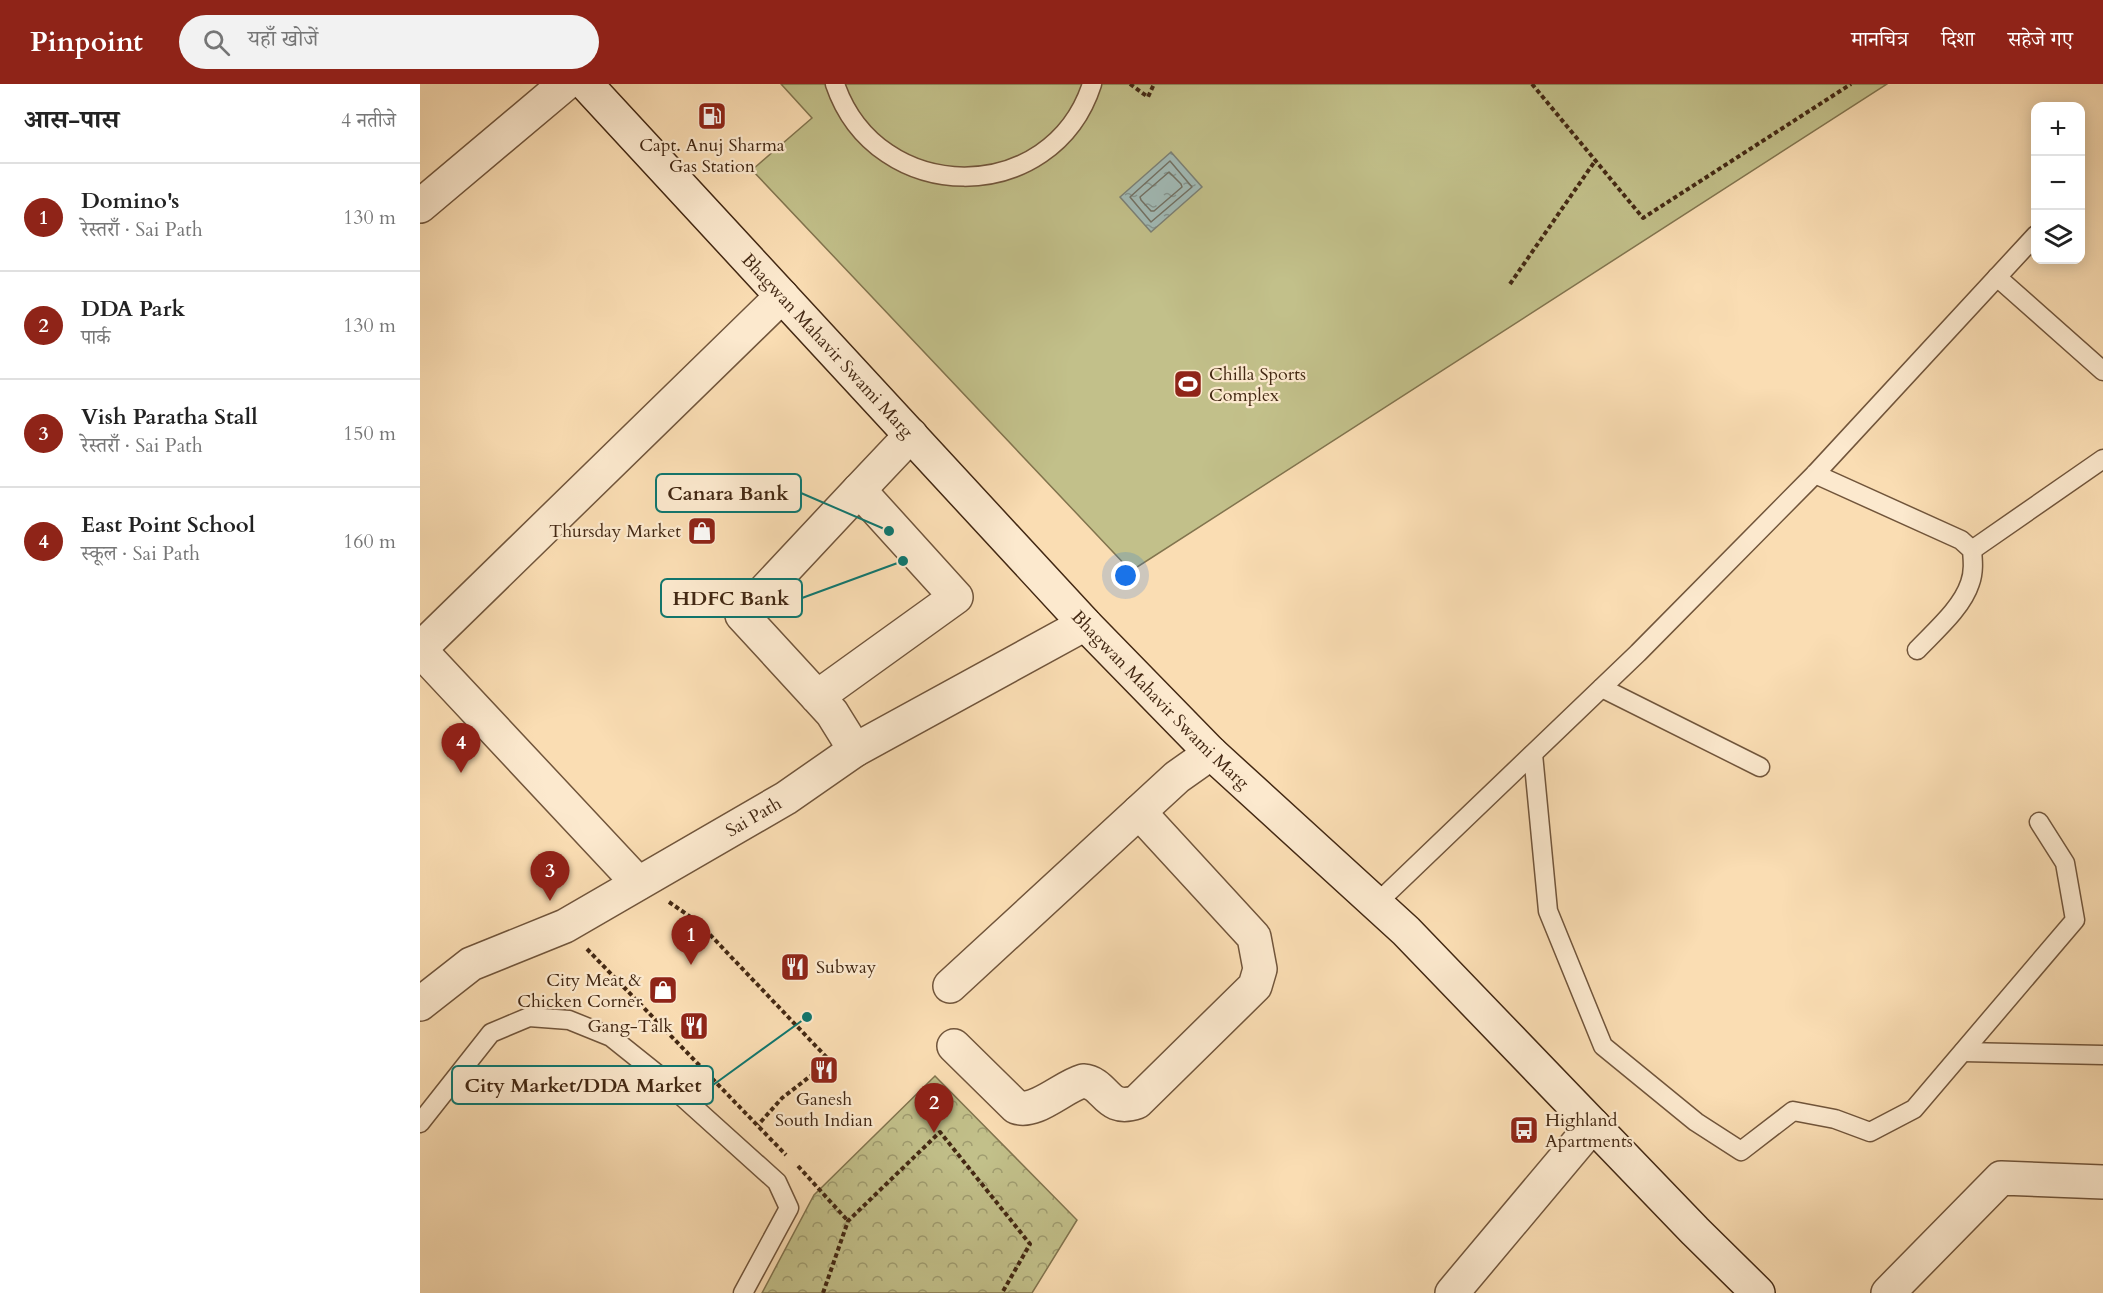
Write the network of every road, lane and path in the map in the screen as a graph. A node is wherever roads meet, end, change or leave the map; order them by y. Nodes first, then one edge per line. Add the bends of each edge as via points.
1 (565, 84) edge
2 (586, 84) edge
3 (835, 84) edge
4 (1092, 84) edge
5 (1130, 84) edge
6 (1154, 84) edge
7 (1532, 84) edge
8 (1851, 84) edge
9 (1595, 161) junction
10 (420, 206) edge
11 (2031, 240) edge
12 (1997, 277) junction
13 (1510, 284) dead end
14 (782, 296) junction
15 (2103, 371) edge
16 (911, 435) junction
17 (2103, 459) edge
18 (1815, 474) junction
19 (859, 490) junction
20 (1972, 550) junction
21 (1085, 624) junction
22 (420, 650) edge
23 (1917, 650) dead end
24 (1602, 688) junction
25 (817, 697) junction
26 (855, 750) junction
27 (1211, 753) junction
28 (1533, 754) junction
29 (1760, 767) dead end
30 (1138, 812) junction
31 (2039, 822) dead end
32 (638, 884) junction
33 (1376, 904) junction
34 (565, 926) junction
35 (950, 986) dead end
36 (420, 1004) edge
37 (954, 1046) dead end
38 (1963, 1052) junction
39 (2103, 1054) edge
40 (420, 1123) edge
41 (758, 1125) junction
42 (1593, 1125) junction
43 (789, 1157) dead end
44 (797, 1165) dead end
45 (2103, 1182) edge
46 (848, 1221) junction
47 (743, 1293) edge
48 (823, 1293) edge
49 (1002, 1293) edge
50 (1452, 1293) edge
51 (1758, 1293) edge
52 (1888, 1293) edge

1 - 10 street
2 - 14 street, Bhagwan Mahavir Swami Marg
3 - 4 lane via 850,115 880,148 917,169 962,177 1005,171 1045,150 1076,119
5 - 6 path via 1148,97
7 - 9 path
8 - 9 path via 1643,218
9 - 13 path
11 - 12 lane
12 - 15 lane
12 - 18 lane
14 - 16 street, Bhagwan Mahavir Swami Marg
14 - 22 street
16 - 19 street
16 - 21 street, Bhagwan Mahavir Swami Marg
17 - 20 lane
18 - 20 lane via 1961,540
18 - 24 lane
19 - 25 street via 742,615
19 - 25 street via 956,597
20 - 23 lane via 1970,584 1953,611
21 - 26 street, Sai Path
21 - 27 street, Bhagwan Mahavir Swami Marg
22 - 32 street
24 - 28 lane
24 - 29 lane
25 - 26 street
26 - 32 street, Sai Path via 786,798
27 - 30 street
27 - 33 street, Bhagwan Mahavir Swami Marg
28 - 33 lane
28 - 38 lane via 1548,911 1603,1046 1696,1122 1741,1151 1793,1112 1835,1119 1870,1132 1914,1109
30 - 35 street
30 - 37 street via 1254,937 1260,969 1255,986 1137,1102 1128,1105 1113,1102 1090,1082 1083,1081 1021,1109
31 - 38 lane via 2065,863 2075,920
32 - 34 street, Sai Path
32 - 41 path via 698,922 830,1061 782,1098
33 - 42 street, Bhagwan Mahavir Swami Marg
34 - 36 street, Sai Path via 471,964
34 - 41 path
38 - 39 lane
40 - 47 lane via 491,1033 529,1017 569,1020 611,1037 777,1182 789,1208
41 - 43 path
42 - 50 street
42 - 51 street, Bhagwan Mahavir Swami Marg
44 - 46 path
45 - 52 street via 2001,1178
46 - 48 path
46 - 49 path via 940,1132 1030,1244

